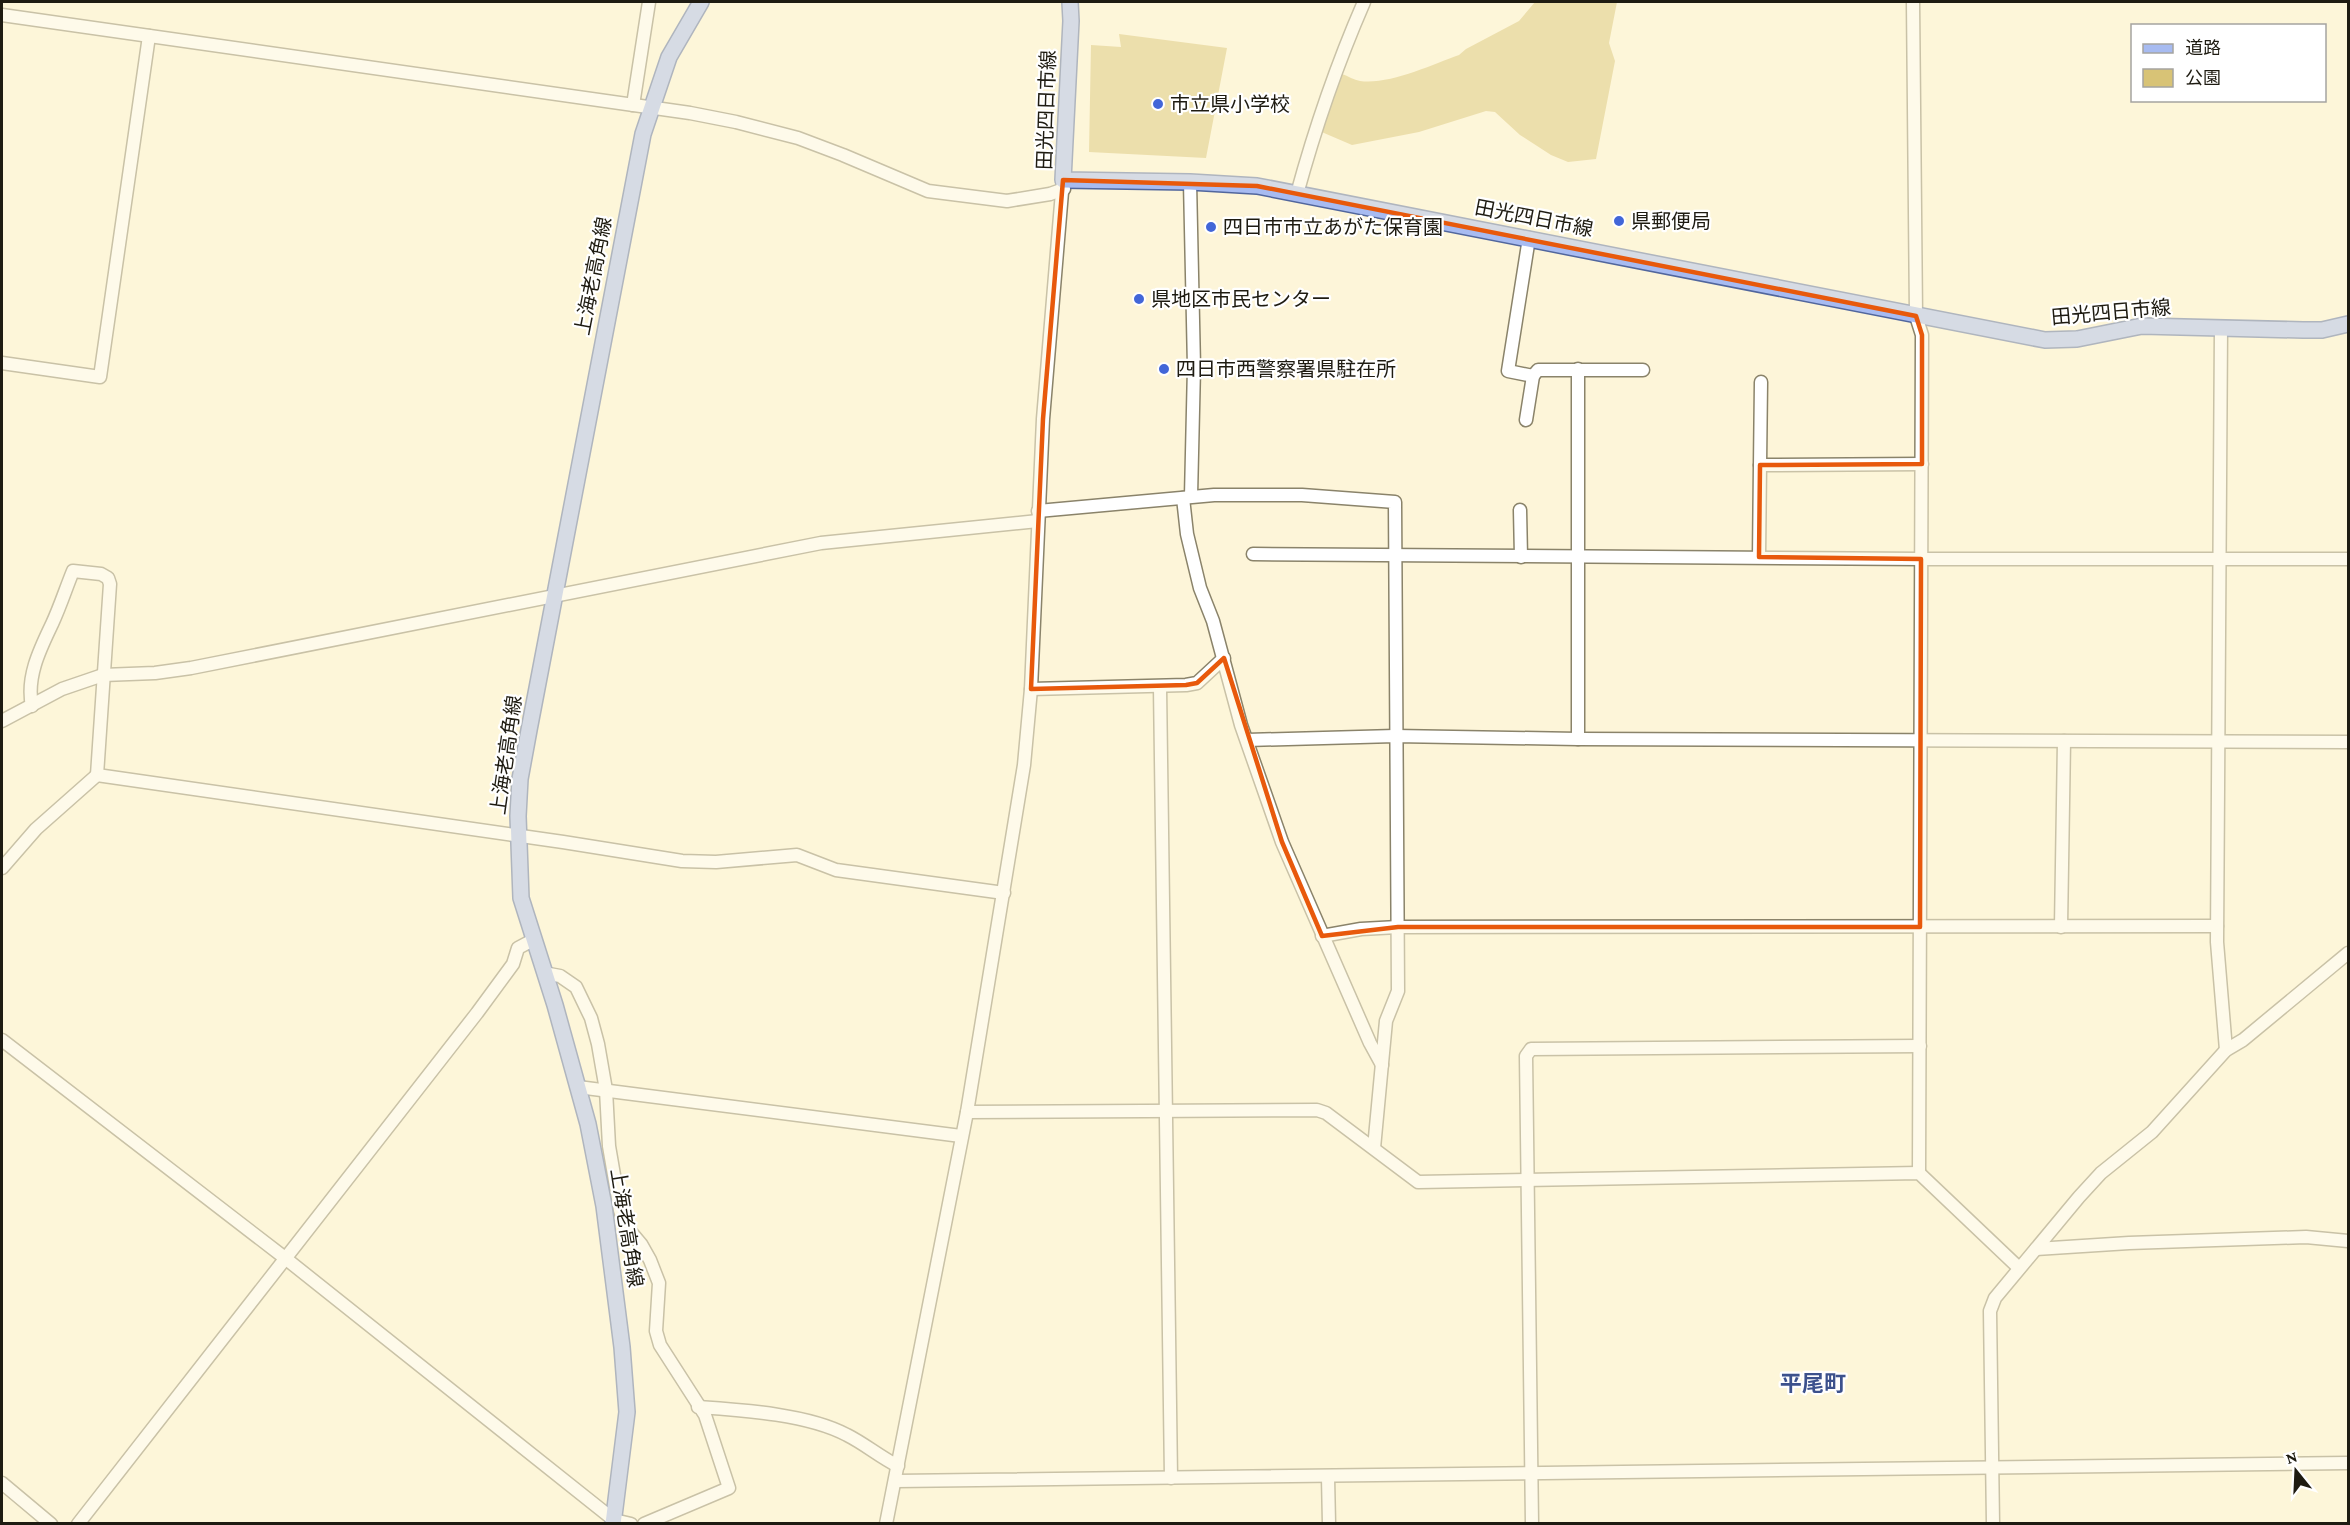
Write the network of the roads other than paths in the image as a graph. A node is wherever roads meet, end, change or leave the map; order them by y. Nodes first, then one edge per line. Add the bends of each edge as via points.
1 (648, 2) edge
2 (701, 2) edge
3 (1070, 2) edge
4 (1364, 2) edge
5 (1913, 2) edge
6 (2, 15) edge
7 (148, 36) junction
8 (633, 105) junction
9 (651, 108) junction
10 (1190, 182) junction
11 (1063, 184) junction
12 (1297, 194) junction
13 (1529, 238) junction
14 (1916, 316) junction
15 (2349, 324) edge
16 (2221, 327) junction
17 (2, 363) edge
18 (1578, 369) junction
19 (1643, 370) dead end
20 (1533, 376) junction
21 (1761, 382) dead end
22 (1526, 420) dead end
23 (1922, 464) junction
24 (1761, 465) junction
25 (1187, 497) junction
26 (1520, 510) dead end
27 (1038, 516) junction
28 (1253, 554) dead end
29 (1397, 556) junction
30 (1521, 557) junction
31 (1579, 557) junction
32 (1759, 557) junction
33 (1921, 559) junction
34 (2220, 559) junction
35 (2349, 559) edge
36 (555, 595) junction
37 (1224, 658) junction
38 (103, 675) junction
39 (1160, 687) junction
40 (1030, 689) junction
41 (33, 705) junction
42 (2, 721) edge
43 (1395, 736) junction
44 (1247, 740) junction
45 (1578, 740) junction
46 (1922, 741) junction
47 (2064, 741) junction
48 (2219, 742) junction
49 (2349, 742) edge
50 (97, 775) junction
51 (517, 835) junction
52 (2, 868) edge
53 (1004, 893) junction
54 (2217, 926) junction
55 (1398, 927) junction
56 (1920, 927) junction
57 (2061, 927) junction
58 (1322, 936) junction
59 (533, 940) junction
60 (2349, 953) edge
61 (544, 973) junction
62 (2, 1040) edge
63 (1920, 1046) junction
64 (2226, 1050) junction
65 (1382, 1066) junction
66 (578, 1087) junction
67 (606, 1090) junction
68 (1166, 1110) junction
69 (967, 1112) junction
70 (961, 1136) junction
71 (1374, 1148) junction
72 (1919, 1173) junction
73 (1529, 1181) junction
74 (2349, 1241) edge
75 (2036, 1249) junction
76 (285, 1258) junction
77 (2019, 1268) junction
78 (698, 1407) junction
79 (2349, 1463) edge
80 (898, 1466) junction
81 (1992, 1469) junction
82 (1532, 1474) junction
83 (1328, 1477) junction
84 (1171, 1478) junction
85 (896, 1481) junction
86 (2, 1483) edge
87 (614, 1522) edge
88 (51, 1524) edge
89 (78, 1524) edge
90 (631, 1524) edge
91 (644, 1524) edge
92 (886, 1524) edge
93 (1329, 1524) edge
94 (1532, 1524) edge
95 (1993, 1524) edge

1 - 8 street
2 - 9 main road, 上海老高角線 via 669,57
3 - 11 main road, 田光四日市線
4 - 12 street via 1313,135
5 - 14 street
6 - 7 street
7 - 8 street
7 - 17 street via 100,377
8 - 9 street
9 - 11 street via 736,122 798,138 928,191 1007,201 1050,194
9 - 36 main road, 上海老高角線 via 633,176
10 - 11 main road, 田光四日市線
10 - 12 main road, 田光四日市線 via 1257,186
10 - 25 street via 1194,367
11 - 27 street
12 - 13 main road, 田光四日市線
13 - 14 main road, 田光四日市線
13 - 20 street via 1508,371
14 - 16 main road, 田光四日市線 via 2045,340 2077,339 2142,327
14 - 23 street via 1922,335
15 - 16 main road, 田光四日市線 via 2322,330
16 - 34 street
18 - 19 street
18 - 20 street via 1538,370
18 - 31 street
20 - 22 street
21 - 24 street
23 - 24 street
23 - 33 street
24 - 32 street
25 - 27 street
25 - 29 street via 1302,495 1395,502
25 - 37 street via 1188,534 1200,588
26 - 30 street
27 - 36 street via 821,543
27 - 40 street
28 - 29 street
29 - 30 street
29 - 43 street
30 - 31 street
31 - 32 street
31 - 45 street
32 - 33 street
33 - 34 street
33 - 46 street
34 - 35 street
34 - 48 street
36 - 38 street via 191,668
36 - 51 main road, 上海老高角線 via 520,778
37 - 39 street via 1197,683
37 - 44 street
38 - 41 street via 62,689
38 - 41 street via 110,584 101,574 73,571 40,646 32,675
38 - 50 street
39 - 40 street
39 - 68 street
40 - 53 street via 1024,765
41 - 42 street
43 - 44 street
43 - 45 street
43 - 55 street
44 - 58 street via 1281,842
45 - 46 street
46 - 47 street
46 - 56 street
47 - 48 street
47 - 57 street
48 - 49 street
48 - 54 street
50 - 51 street
50 - 52 street via 36,829
51 - 53 street via 682,861 797,855 836,870
51 - 59 main road, 上海老高角線 via 521,898
53 - 69 street
54 - 57 street
54 - 64 street
55 - 56 street
55 - 58 street
55 - 65 street via 1398,991 1386,1021
56 - 57 street
56 - 63 street
58 - 65 street
59 - 61 main road, 上海老高角線
59 - 76 street via 518,948 513,964 477,1013
60 - 64 street
61 - 66 main road, 上海老高角線
61 - 67 street via 560,976 576,987 598,1044
62 - 76 street
63 - 72 street
63 - 73 street via 1531,1049 1526,1056
64 - 75 street via 2152,1132 2101,1173
65 - 71 street
66 - 67 street
66 - 87 main road, 上海老高角線 via 604,1206 626,1384 627,1412
67 - 70 street
67 - 78 street via 609,1146 620,1210 659,1283 656,1331 660,1345
68 - 69 street
68 - 71 street via 1317,1110
68 - 84 street
69 - 70 street
70 - 80 street
71 - 73 street via 1418,1182
72 - 73 street
72 - 77 street
73 - 82 street
74 - 75 street via 2306,1237
75 - 77 street
76 - 87 street
76 - 89 street
77 - 81 street via 2002,1287 1990,1311
78 - 80 street via 807,1421 846,1434
78 - 91 street via 705,1415 729,1488
79 - 81 street
80 - 85 street
81 - 82 street
81 - 95 street
82 - 83 street
82 - 94 street
83 - 84 street
83 - 93 street
84 - 85 street
85 - 92 street
86 - 88 street
87 - 90 street

